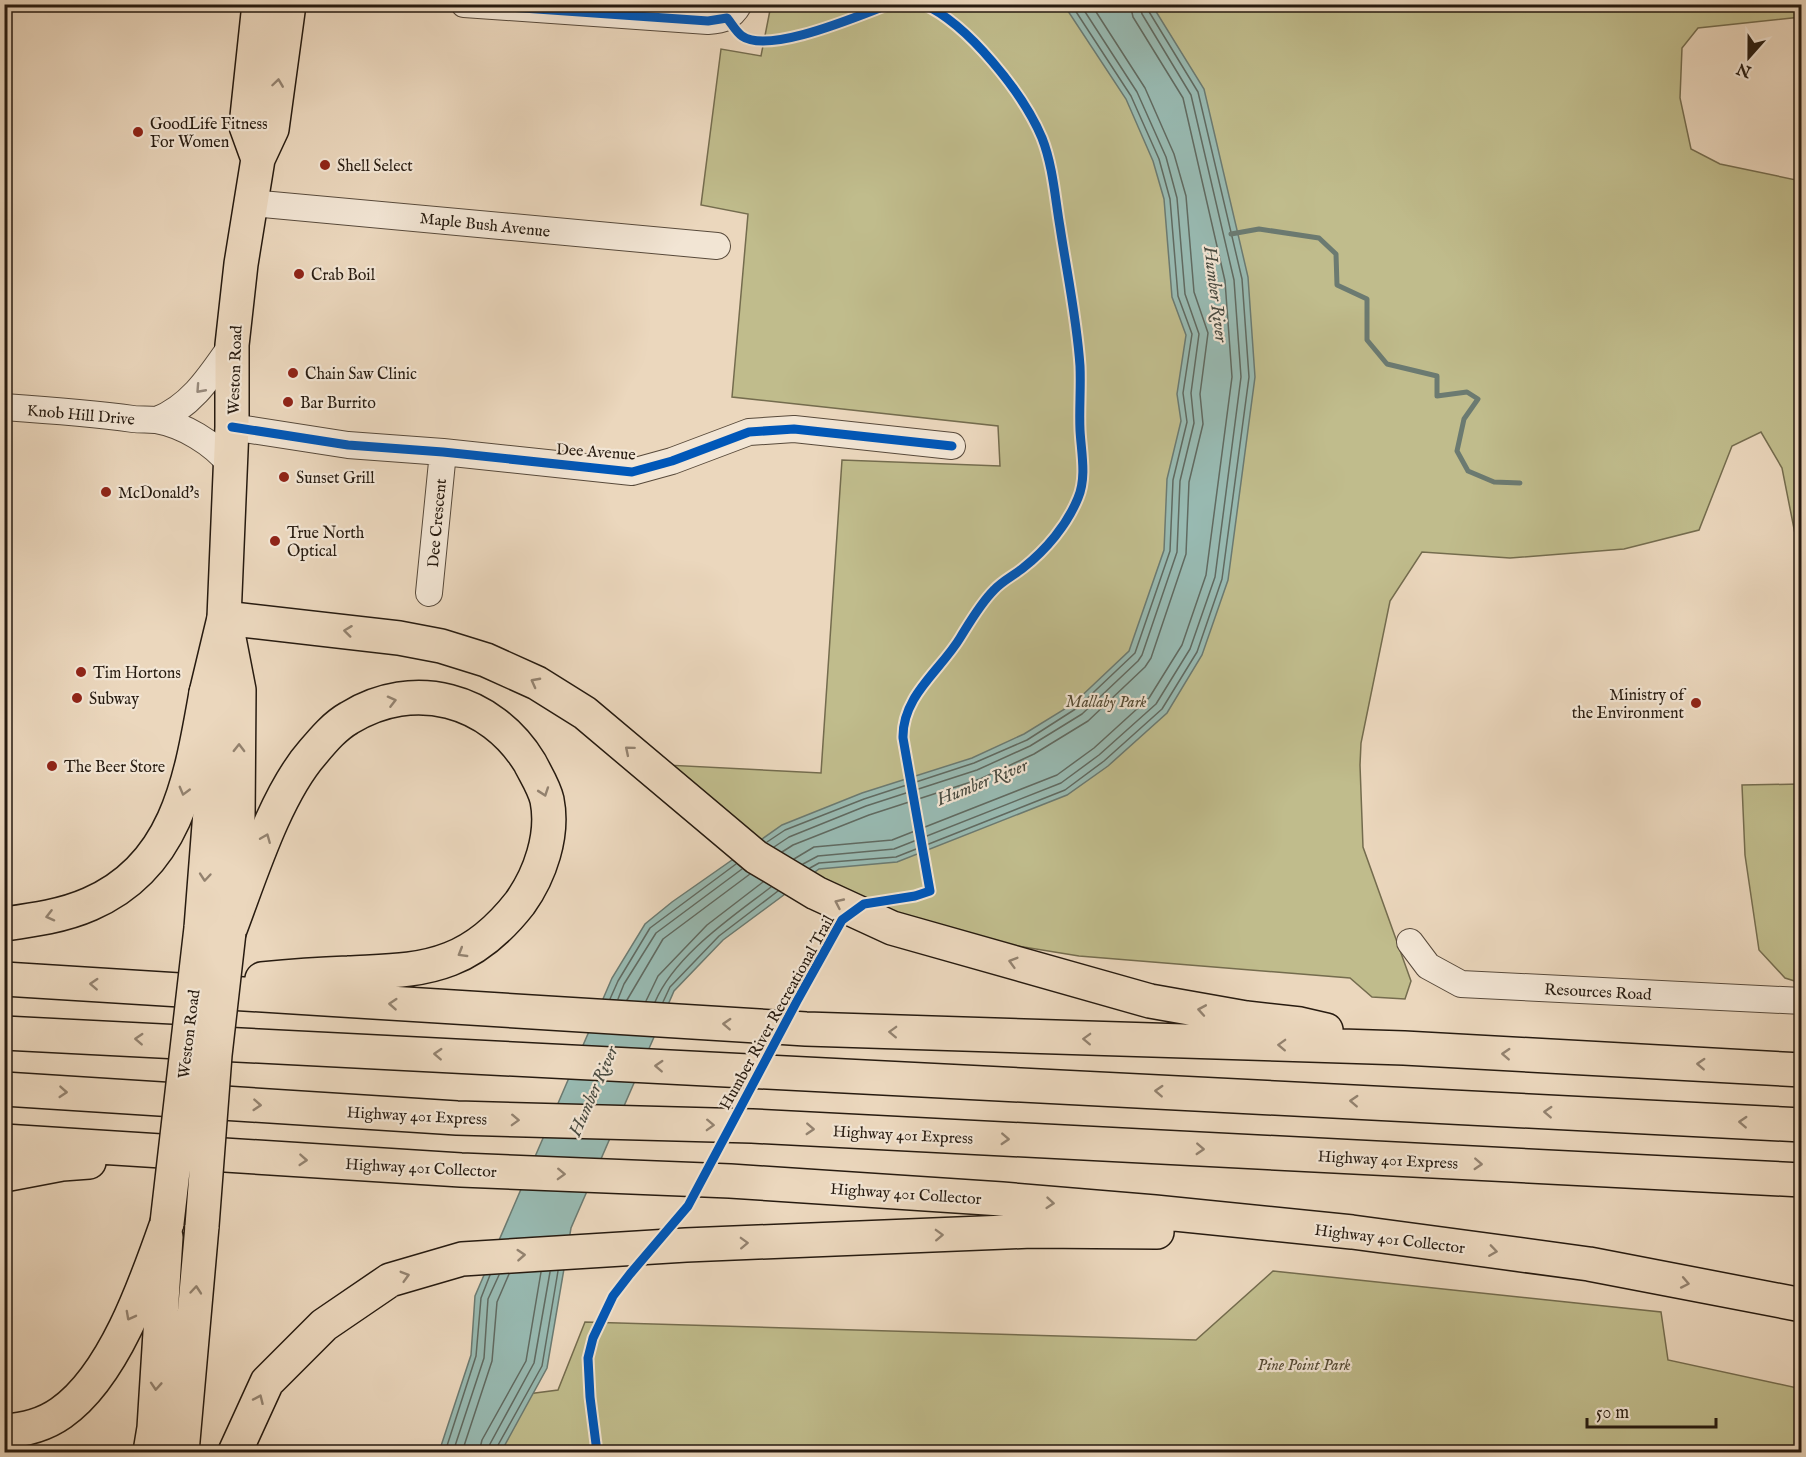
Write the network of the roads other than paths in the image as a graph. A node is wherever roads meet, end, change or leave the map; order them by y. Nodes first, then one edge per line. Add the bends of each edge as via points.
1 (259, 4) edge
2 (289, 4) edge
3 (464, 4) edge
4 (739, 4) edge
5 (258, 159) junction
6 (252, 203) junction
7 (717, 246) dead end
8 (232, 345) junction
9 (4, 407) edge
10 (157, 420) junction
11 (232, 427) junction
12 (952, 446) dead end
13 (443, 452) junction
14 (230, 464) junction
15 (429, 593) dead end
16 (224, 618) junction
17 (206, 693) junction
18 (4, 924) edge
19 (215, 930) junction
20 (1410, 942) dead end
21 (4, 979) edge
22 (174, 989) junction
23 (1802, 1002) edge
24 (4, 1033) edge
25 (1404, 1048) junction
26 (1802, 1070) edge
27 (4, 1089) edge
28 (1802, 1125) edge
29 (4, 1142) edge
30 (223, 1155) junction
31 (4, 1175) edge
32 (1798, 1181) edge
33 (167, 1223) junction
34 (1352, 1232) junction
35 (1802, 1305) edge
36 (4, 1431) edge
37 (150, 1452) edge
38 (182, 1452) edge
39 (235, 1452) edge

1 - 5 main road, Weston Road via 246,126
5 -> 2 main road, Weston Road via 272,129
3 - 4 street via 708,21 728,18
5 - 6 main road, Weston Road
6 - 7 street, Maple Bush Avenue
6 - 8 main road, Weston Road
8 -> 10 street, Knob Hill Drive via 189,401
8 - 11 main road, Weston Road
9 - 10 street, Knob Hill Drive
10 - 14 street, Knob Hill Drive via 204,440
11 - 13 street, Dee Avenue via 348,445
11 - 14 main road, Weston Road
12 - 13 street, Dee Avenue via 794,429 749,432 632,472
13 - 15 street, Dee Crescent
14 - 16 main road, Weston Road
16 - 17 main road, Weston Road
19 -> 16 main road, Weston Road via 238,819 239,690
25 -> 16 main road via 1300,1024 1150,1001 892,928 816,893 756,857 585,713 537,683 486,660 441,646
17 -> 18 main road via 180,806 163,842 148,862 121,887 89,904 46,918
17 -> 19 main road, Weston Road
19 -> 22 main road via 311,753 333,729 368,708 406,698 428,698 478,712 517,744 540,780 547,800 546,845 527,893 491,935 452,959 415,970 304,975
19 - 33 main road, Weston Road, bridge
38 -> 19 main road, Weston Road, bridge via 215,1055
20 - 23 street, Resources Road via 1428,966 1461,984
22 -> 21 main road
25 -> 22 main road via 806,1029
28 -> 24 main road
26 -> 25 main road
27 -> 32 main road, Highway 401 Express via 457,1118 752,1126
29 - 30 main road, Highway 401 Collector
30 - 31 main road via 62,1164
30 -> 34 main road, Highway 401 Collector via 1002,1199
33 -> 36 main road via 134,1310 101,1371 60,1414 25,1430
33 -> 37 main road, Weston Road
34 -> 35 main road, Highway 401 Collector via 1589,1264
39 -> 34 main road via 267,1382 324,1325 390,1280 462,1259 1032,1231

